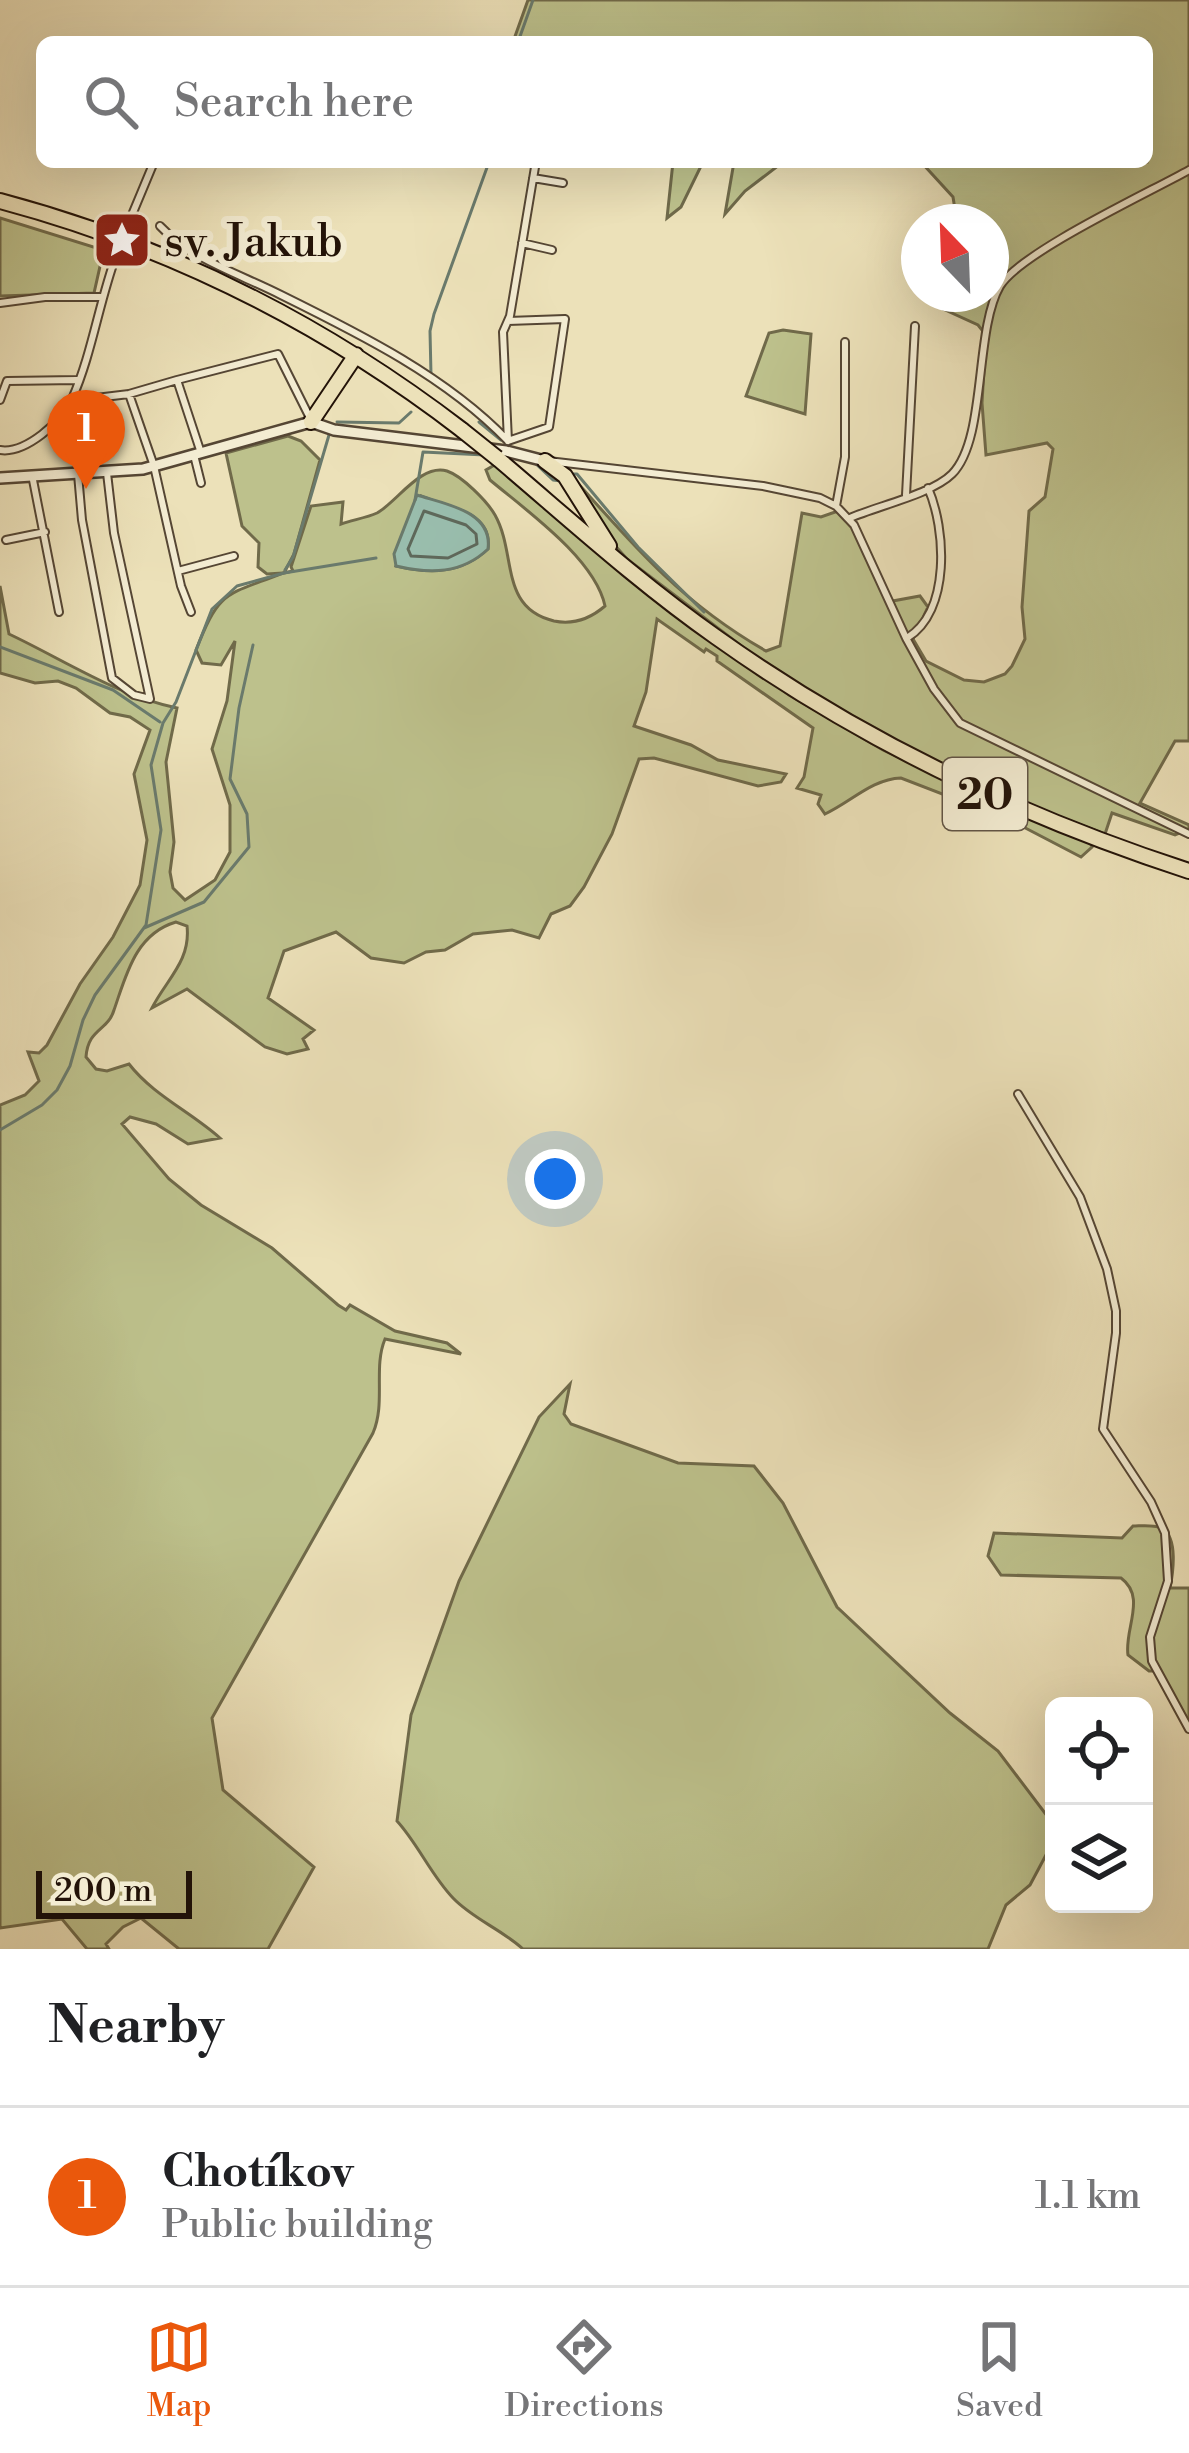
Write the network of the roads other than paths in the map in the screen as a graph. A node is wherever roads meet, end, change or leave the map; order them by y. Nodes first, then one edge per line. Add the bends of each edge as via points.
1 (152, 168) edge
2 (535, 168) edge
3 (1189, 170) edge
4 (533, 178) junction
5 (562, 183) dead end
6 (0, 202) edge
7 (129, 222) dead end
8 (160, 226) dead end
9 (523, 244) junction
10 (552, 250) dead end
11 (116, 256) dead end
12 (100, 297) junction
13 (0, 303) edge
14 (508, 321) junction
15 (915, 326) dead end
16 (845, 342) dead end
17 (356, 355) junction
18 (3, 380) edge
19 (78, 380) junction
20 (176, 380) junction
21 (129, 394) junction
22 (0, 400) edge
23 (71, 401) junction
24 (311, 422) junction
25 (0, 450) edge
26 (504, 450) junction
27 (13, 451) junction
28 (198, 454) junction
29 (1, 460) edge
30 (545, 461) junction
31 (154, 466) junction
32 (107, 473) junction
33 (78, 474) junction
34 (32, 475) junction
35 (0, 478) edge
36 (200, 483) dead end
37 (928, 488) junction
38 (907, 495) junction
39 (836, 506) junction
40 (850, 518) junction
41 (45, 532) junction
42 (6, 540) dead end
43 (234, 556) dead end
44 (628, 568) junction
45 (178, 571) junction
46 (59, 612) dead end
47 (191, 612) dead end
48 (906, 638) junction
49 (1189, 834) edge
50 (1189, 871) edge
51 (1018, 1094) dead end
52 (1189, 1730) edge

1 - 7 street
2 - 4 street
3 - 37 street via 1034,255 1004,282 967,444 954,472
4 - 5 street
4 - 9 street
6 - 17 main road, 20 via 206,274
8 - 26 street via 205,260 328,319 455,395
9 - 10 street
9 - 14 street
11 - 12 street
12 - 13 street
12 - 19 street
14 - 26 street
14 - 26 street via 565,319 549,427
15 - 38 street
16 - 39 street via 845,457
17 - 24 main road
17 - 26 main road, 20, bridge
18 - 19 street
18 - 22 street
19 - 23 street
20 - 21 street
20 - 24 street via 278,354
20 - 28 street
21 - 23 street
21 - 31 street
23 - 27 street
24 - 26 street
24 - 28 street
25 - 27 street
26 - 30 street
26 - 44 main road, 20
27 - 29 street
28 - 31 street
28 - 36 street
30 - 39 street via 764,486
30 - 44 main road via 565,476
31 - 32 street
31 - 45 street
32 - 33 street
32 - 33 street via 150,699 112,678
33 - 34 street
34 - 35 street
34 - 41 street
37 - 38 street
37 - 48 street via 941,522 938,578 932,614
38 - 40 street
39 - 40 street
40 - 48 street
41 - 42 street
41 - 46 street
43 - 45 street
44 - 50 main road, 20 via 754,664 886,745 1041,818
45 - 47 street
48 - 49 street via 943,704 969,730
51 - 52 street via 1080,1197 1107,1269 1116,1333 1103,1429 1165,1532 1168,1581 1150,1637 1153,1661

